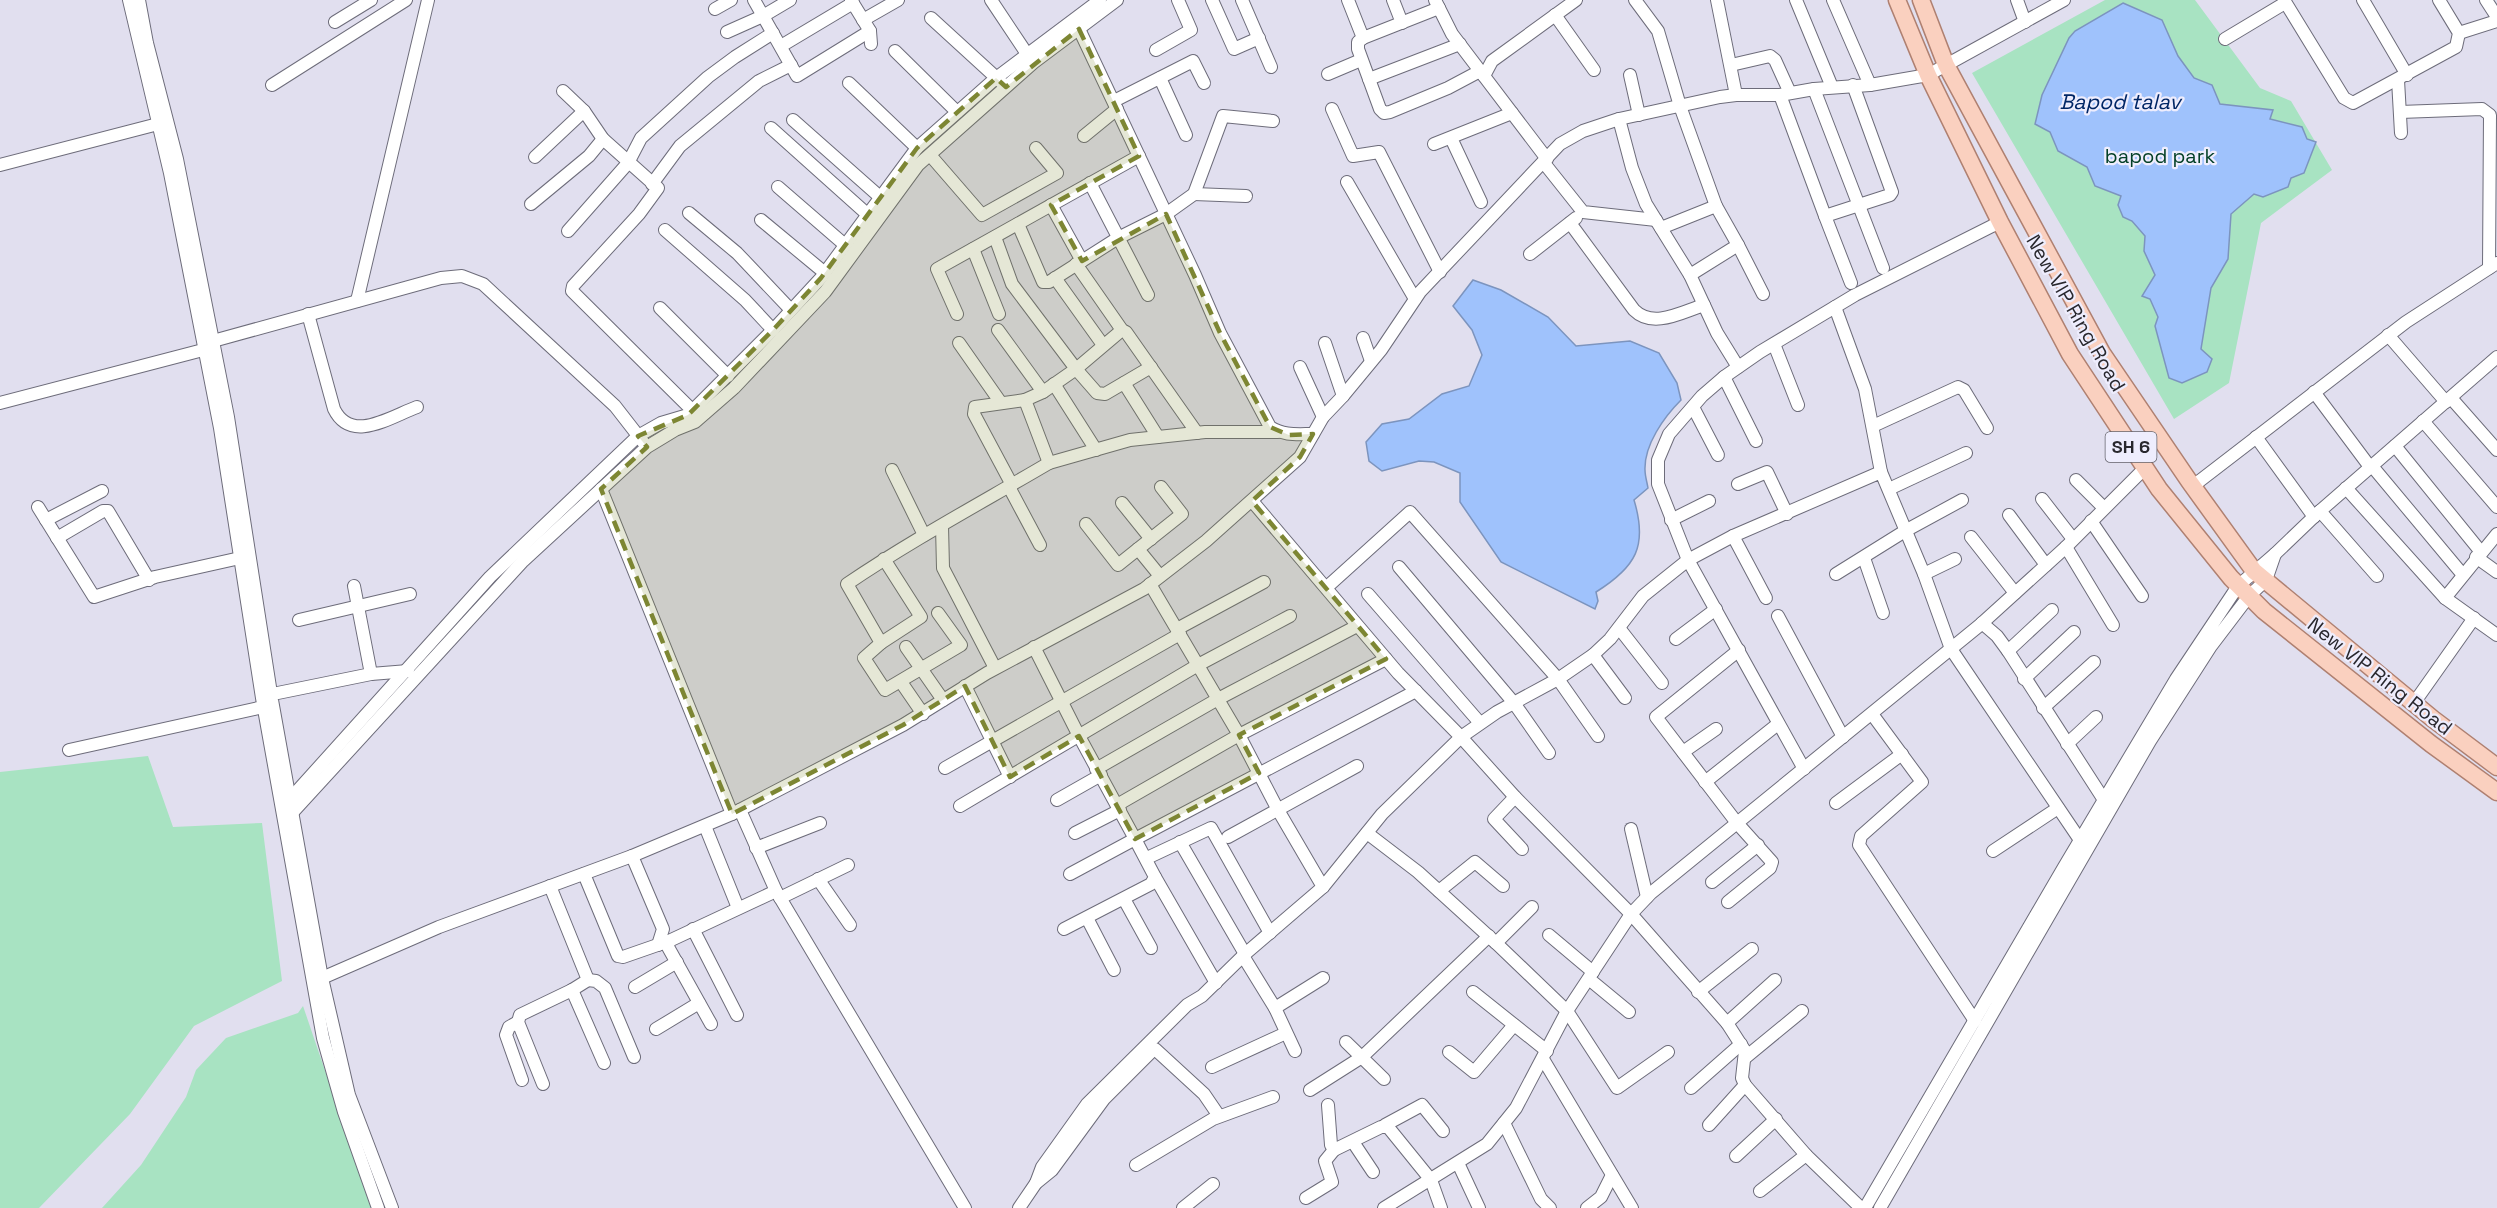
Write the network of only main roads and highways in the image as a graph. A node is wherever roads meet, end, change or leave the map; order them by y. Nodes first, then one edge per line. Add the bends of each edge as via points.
1 (1897, 0) edge
2 (1921, 0) edge
3 (2497, 767) edge
4 (2497, 792) edge

1 - 4 main road, New VIP Ring Road / SH 6 via 1928,75 2070,354 2159,489 2244,591 2431,744
2 - 3 main road, New VIP Ring Road via 1946,65 2097,345 2260,576

